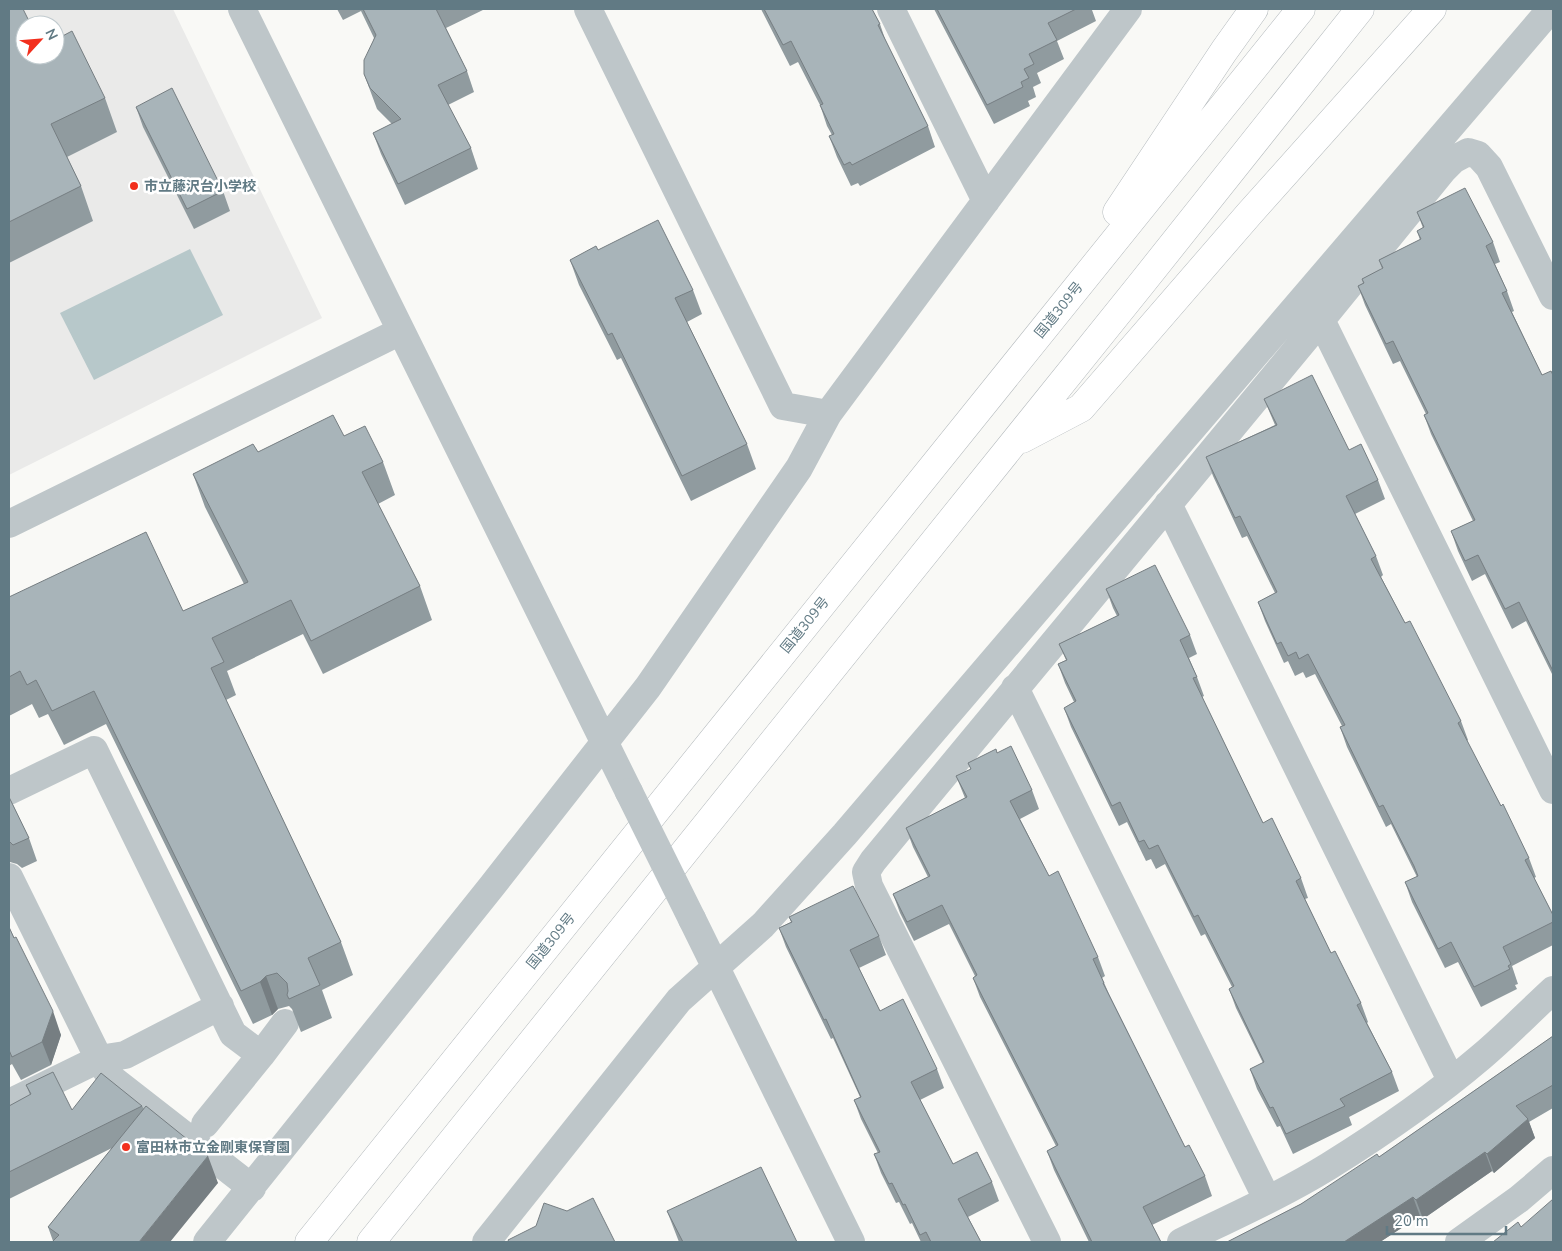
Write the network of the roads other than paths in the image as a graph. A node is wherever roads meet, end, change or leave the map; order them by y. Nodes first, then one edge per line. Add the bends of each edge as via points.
1 (242, 9) edge
2 (588, 9) edge
3 (891, 9) edge
4 (1128, 9) edge
5 (1254, 9) edge
6 (1301, 9) edge
7 (1360, 9) edge
8 (1432, 9) edge
9 (1551, 9) edge
10 (986, 201) junction
11 (1553, 296) edge
12 (1321, 320) junction
13 (401, 331) junction
14 (1017, 364) junction
15 (828, 414) junction
16 (1012, 444) junction
17 (1168, 504) junction
18 (9, 524) edge
19 (1015, 688) junction
20 (605, 742) junction
21 (1553, 790) edge
22 (9, 791) edge
23 (9, 877) edge
24 (716, 967) junction
25 (1553, 990) edge
26 (220, 1006) junction
27 (285, 1023) dead end
28 (261, 1055) junction
29 (98, 1059) junction
30 (1451, 1080) junction
31 (9, 1103) edge
32 (206, 1124) dead end
33 (1553, 1170) edge
34 (252, 1188) junction
35 (1267, 1199) junction
36 (207, 1242) edge
37 (309, 1242) edge
38 (371, 1242) edge
39 (486, 1242) edge
40 (852, 1242) edge
41 (1047, 1242) edge
42 (1181, 1242) edge
43 (1459, 1242) edge

1 - 13 street
2 - 15 street via 783,406
3 - 10 street
4 - 10 street
5 - 14 highway
6 - 14 highway, 国道309号
7 - 16 highway
8 - 16 highway via 1081,408
9 - 24 street via 845,834 763,925
10 - 15 street
11 - 12 street via 1489,167 1478,155 1468,152 1444,169
12 - 17 street
12 - 21 street
13 - 18 street
13 - 20 street
14 - 37 highway, 国道309号
15 - 20 street via 799,468 648,688
16 - 38 highway
17 - 19 street
17 - 30 street
19 - 35 street
19 - 41 street via 866,872 869,886
20 - 24 street, bridge
20 - 34 street
22 - 26 street via 94,750
23 - 29 street
24 - 39 street via 679,1000
24 - 40 street
25 - 30 street via 1481,1057
26 - 28 street via 233,1034
26 - 29 street via 124,1055
27 - 28 street
28 - 32 street
29 - 31 street
29 - 34 street via 112,1078
30 - 35 street via 1377,1135
33 - 43 street
34 - 36 street
35 - 42 street

